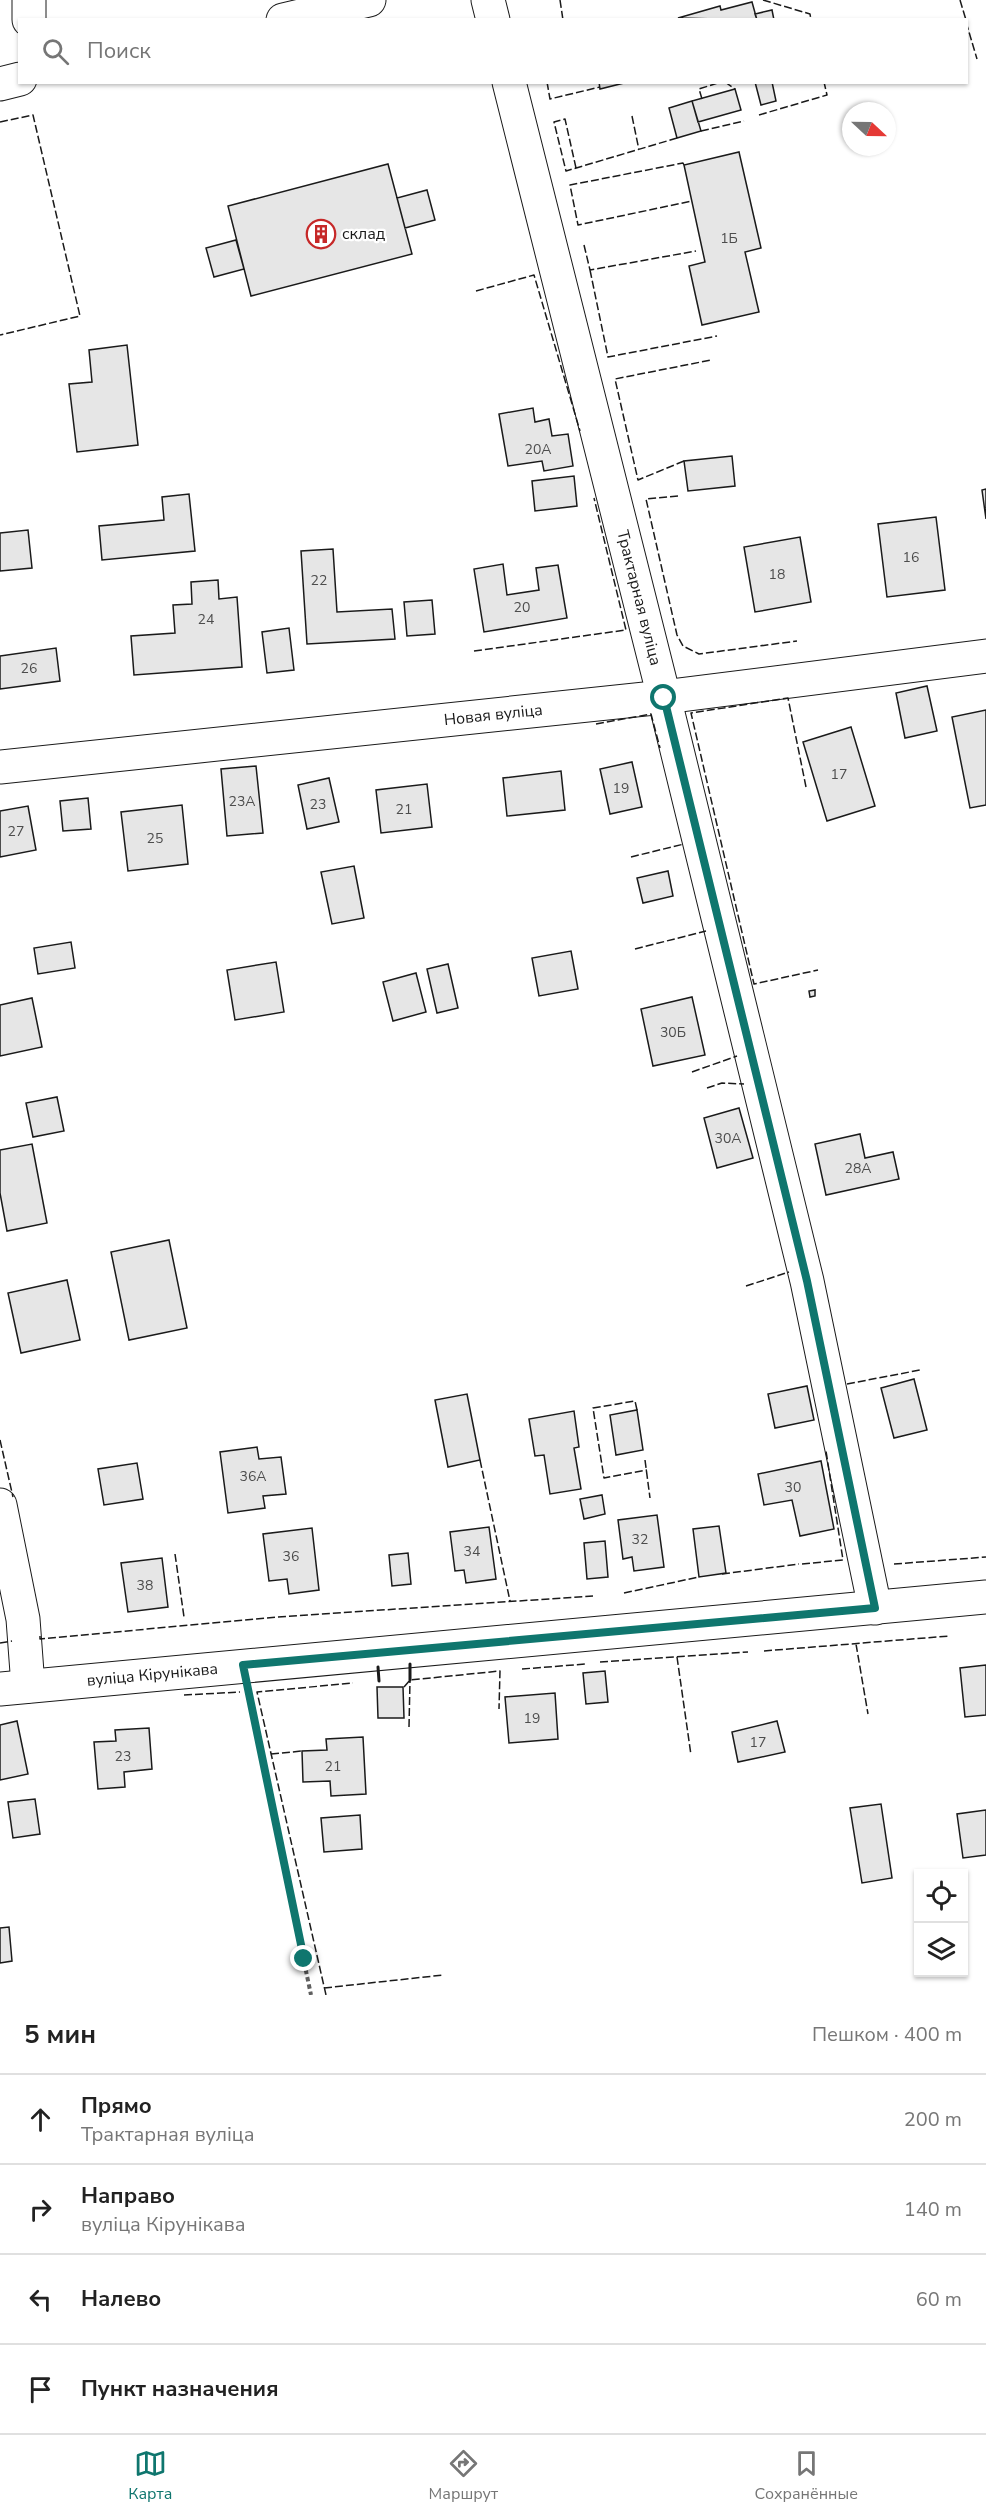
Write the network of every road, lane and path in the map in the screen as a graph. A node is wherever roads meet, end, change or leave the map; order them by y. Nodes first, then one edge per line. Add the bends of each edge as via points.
1 (29, 0) edge
2 (369, 0) edge
3 (488, 0) edge
4 (29, 18) edge
5 (292, 18) edge
6 (492, 18) edge
7 (18, 80) edge
8 (0, 84) edge
9 (510, 84) edge
10 (986, 656) edge
11 (664, 698) junction
12 (0, 767) edge
13 (0, 1504) edge
14 (986, 1597) edge
15 (875, 1608) junction
16 (243, 1665) junction
17 (14, 1688) edge
18 (311, 1995) edge

1 - 4 street
2 - 5 street
3 - 6 street
7 - 8 street
9 - 11 street, Трактарная вуліца
10 - 11 street, Новая вуліца
11 - 12 street, Новая вуліца
11 - 15 street, Трактарная вуліца via 807,1281
13 - 17 street via 23,1619
14 - 15 street, вуліца Кірунікава
15 - 16 street, вуліца Кірунікава
16 - 17 street, вуліца Кірунікава
16 - 18 path

